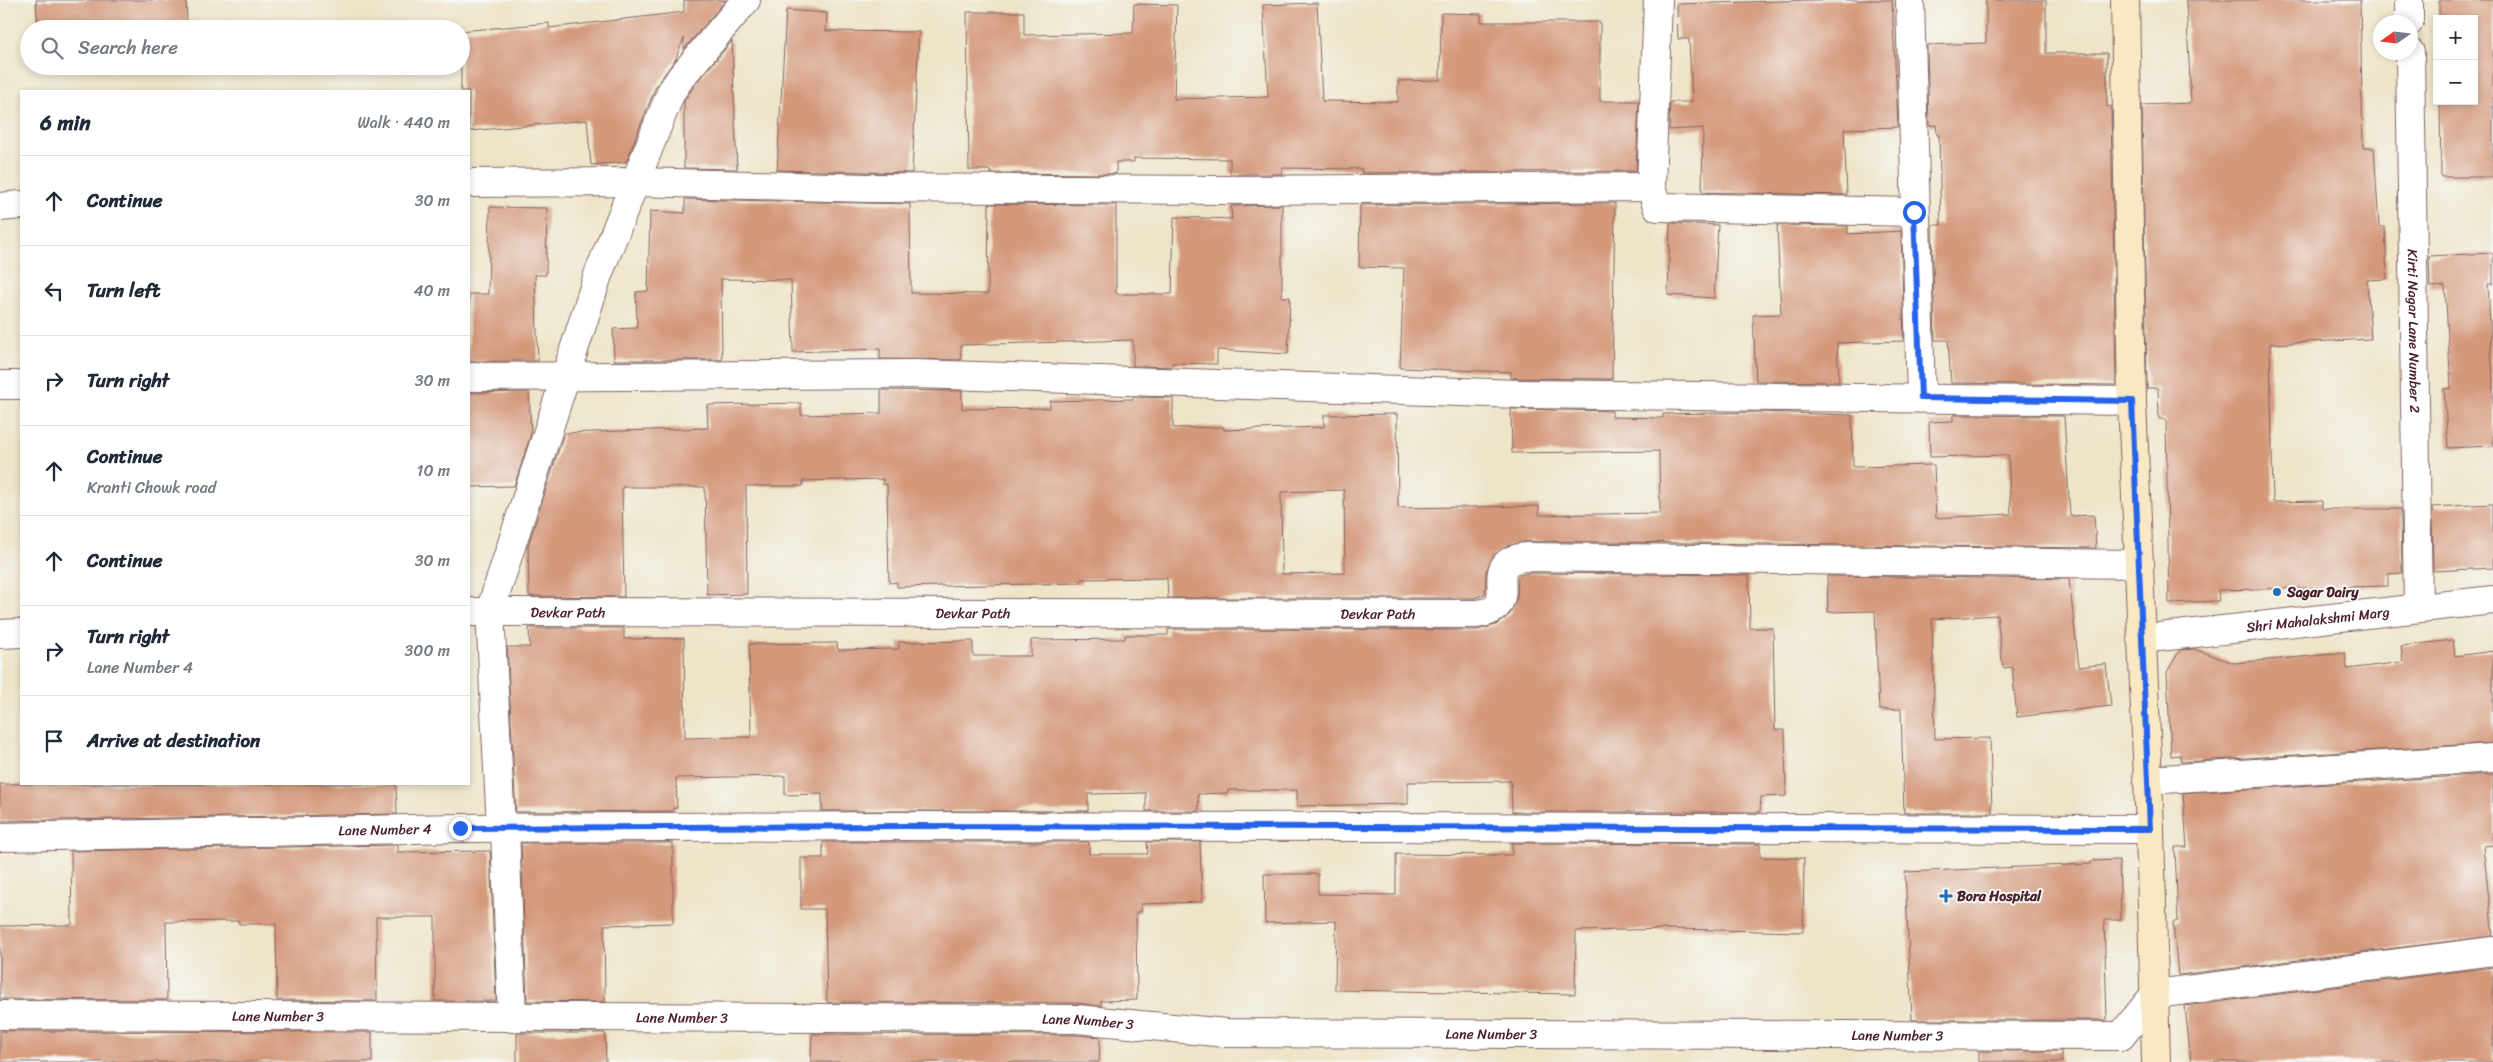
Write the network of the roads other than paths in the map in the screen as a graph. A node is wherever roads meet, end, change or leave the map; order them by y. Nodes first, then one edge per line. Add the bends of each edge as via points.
1 (746, 0) edge
2 (757, 0) edge
3 (1658, 0) edge
4 (1910, 0) edge
5 (2125, 0) edge
6 (2409, 0) edge
7 (2409, 15) edge
8 (2410, 60) edge
9 (636, 182) junction
10 (470, 183) edge
11 (1651, 187) junction
12 (20, 205) edge
13 (0, 207) edge
14 (1914, 212) junction
15 (568, 376) junction
16 (470, 378) edge
17 (20, 384) edge
18 (0, 385) edge
19 (1921, 398) junction
20 (2132, 401) junction
21 (2140, 564) junction
22 (2493, 600) edge
23 (2418, 608) junction
24 (479, 612) edge
25 (20, 633) edge
26 (0, 634) edge
27 (2141, 639) junction
28 (2493, 758) edge
29 (2147, 780) junction
30 (503, 828) junction
31 (2150, 829) junction
32 (0, 837) edge
33 (2493, 952) edge
34 (2155, 994) junction
35 (0, 1015) edge
36 (512, 1018) junction
37 (2156, 1062) edge

1 - 2 street
1 - 9 street via 671,92
3 - 11 street
4 - 14 street
5 - 20 street
6 - 7 street
8 - 23 street, Kirti Nagar Lane Number 2
9 - 10 street
9 - 11 street via 877,188 1234,190
9 - 15 street via 598,275
11 - 14 street via 1657,207
12 - 13 street
14 - 19 street
15 - 16 street
15 - 19 street via 916,374 1521,394
15 - 24 street
17 - 18 street
19 - 20 street
20 - 21 street
21 - 24 street, Devkar Path via 1526,558 1506,563 1502,571 1501,601 1495,610 1477,614
21 - 27 street
22 - 23 street, Shri Mahalakshmi Marg
23 - 27 street, Shri Mahalakshmi Marg
24 - 30 street
25 - 26 street
27 - 29 street
28 - 29 street
29 - 31 street
30 - 31 street, Lane Number 4
30 - 32 street, Lane Number 4
30 - 36 street
31 - 34 street
33 - 34 street
34 - 36 street, Lane Number 3 via 2121,1036 1226,1033 1077,1019
34 - 37 street
35 - 36 street, Lane Number 3

